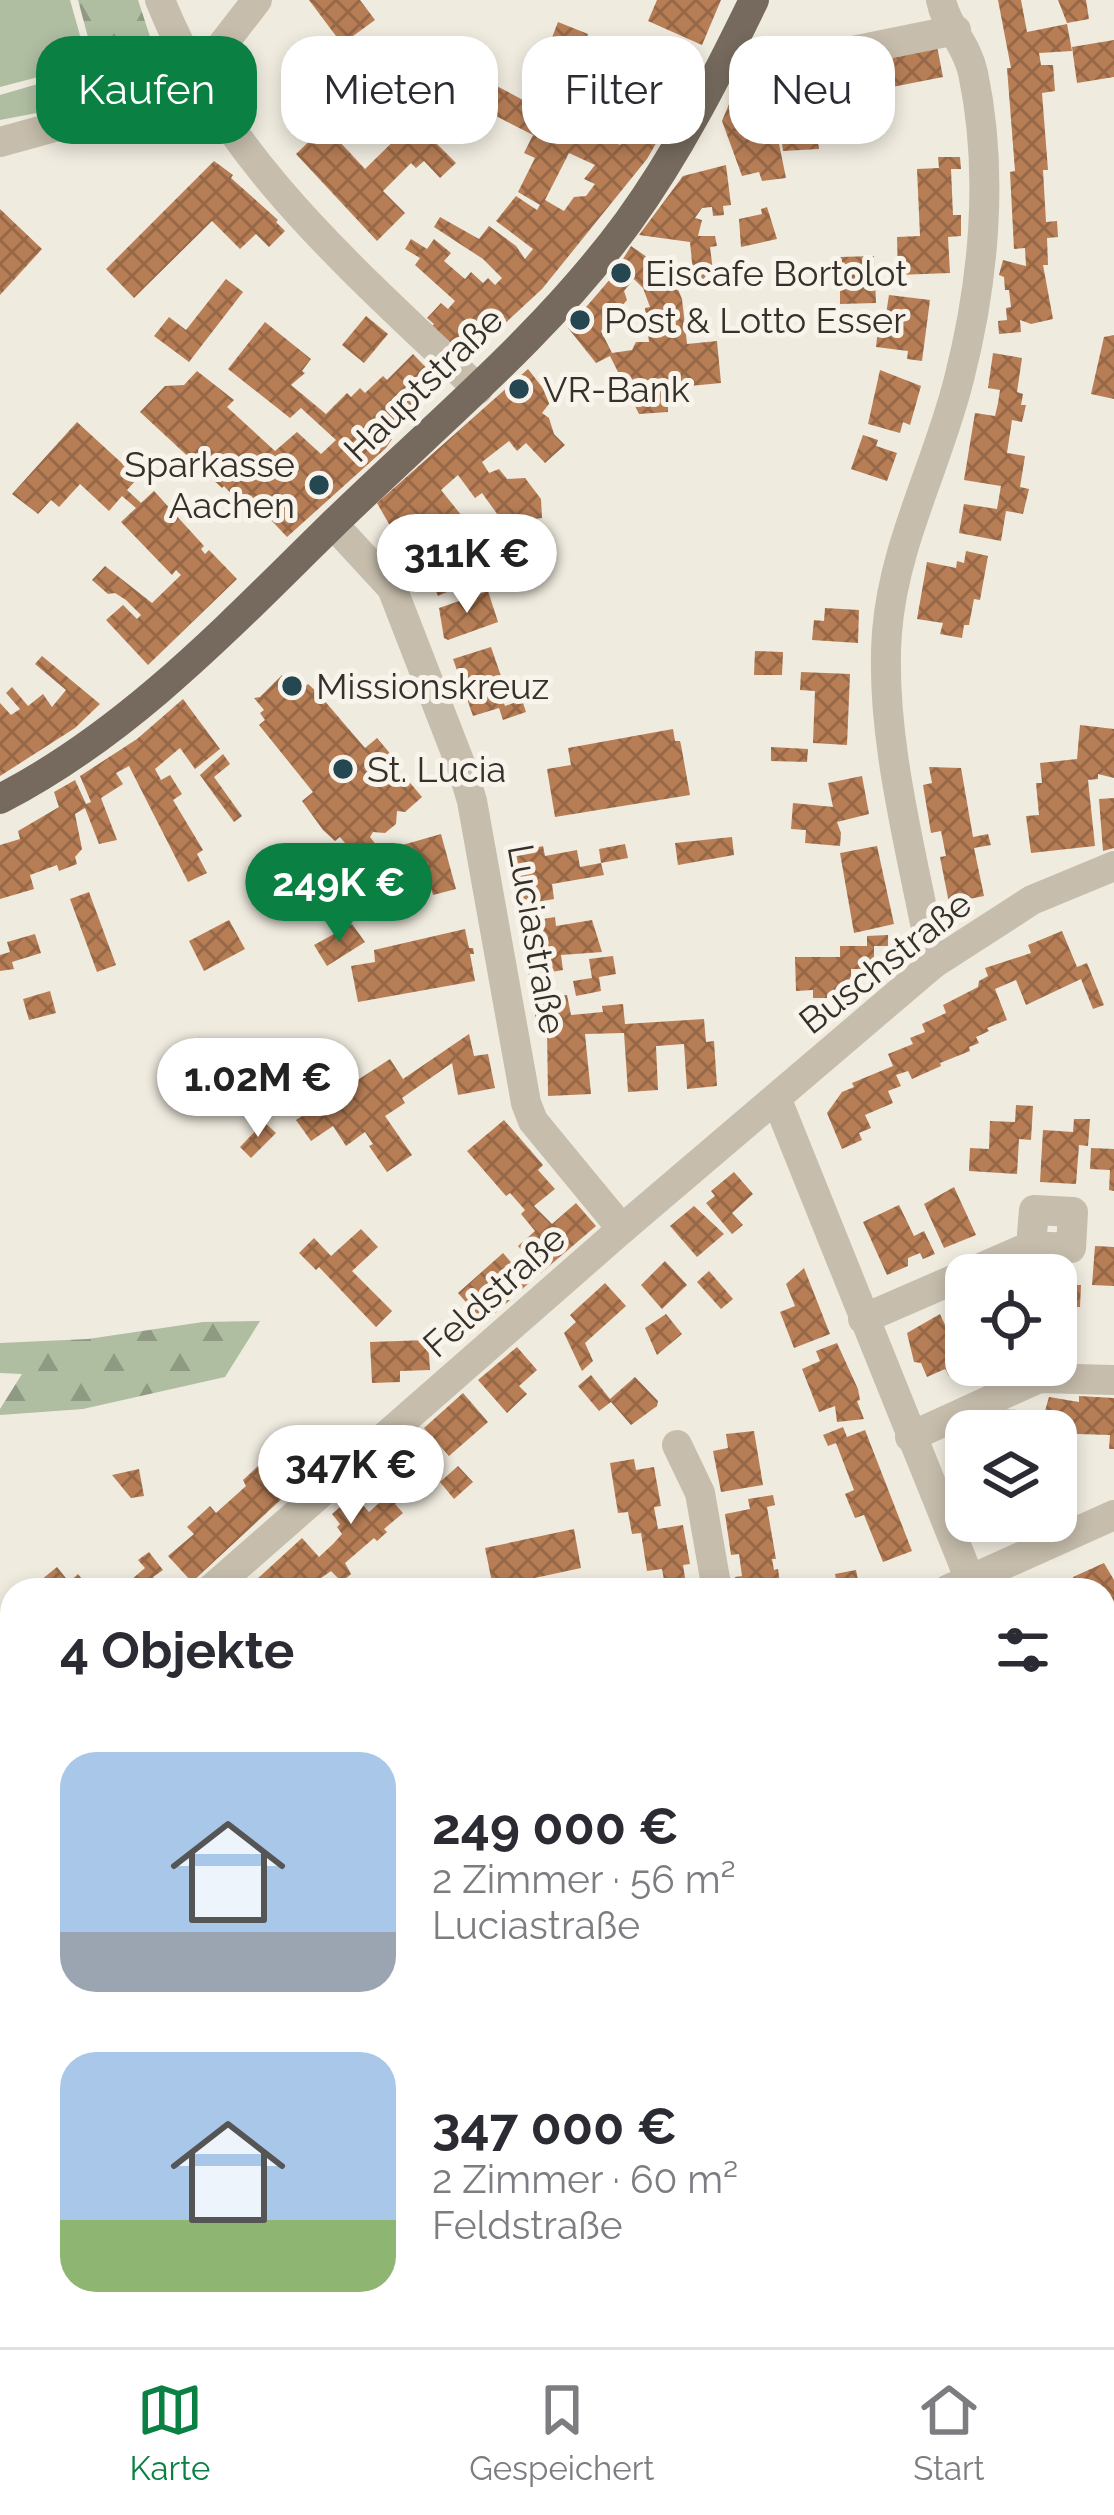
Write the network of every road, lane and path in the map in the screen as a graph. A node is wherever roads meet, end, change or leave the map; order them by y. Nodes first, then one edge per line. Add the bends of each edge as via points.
1 (160, 0) edge
2 (256, 0) edge
3 (754, 0) edge
4 (941, 0) edge
5 (956, 30) junction
6 (179, 36) edge
7 (229, 36) edge
8 (726, 57) junction
9 (36, 132) edge
10 (0, 142) edge
11 (239, 144) edge
12 (478, 389) junction
13 (333, 524) junction
14 (0, 800) edge
15 (1114, 866) edge
16 (933, 964) junction
17 (777, 1100) junction
18 (622, 1229) junction
19 (1031, 1246) dead end
20 (863, 1319) junction
21 (1113, 1381) edge
22 (910, 1437) junction
23 (677, 1445) dead end
24 (1114, 1515) edge
25 (224, 1578) edge
26 (715, 1578) edge
27 (960, 1578) edge
28 (982, 1578) edge

1 - 6 street
2 - 7 street
3 - 8 main road, Hauptstraße
4 - 5 street
5 - 8 street via 753,71
5 - 16 street via 982,133 975,293 958,383 897,573 885,661
8 - 12 main road, Hauptstraße via 629,220
9 - 10 street
11 - 12 street
12 - 13 main road, Hauptstraße
13 - 14 main road, Hauptstraße via 157,693 102,738
13 - 18 street, Luciastraße via 392,588 463,771 533,1121
15 - 16 street, Buschstraße via 1032,901
16 - 17 street, Buschstraße
17 - 18 street, Feldstraße
17 - 20 street
18 - 25 street, Feldstraße
19 - 20 street
20 - 22 street
21 - 22 street via 1039,1378
22 - 27 street
23 - 26 street via 700,1493
24 - 28 street

